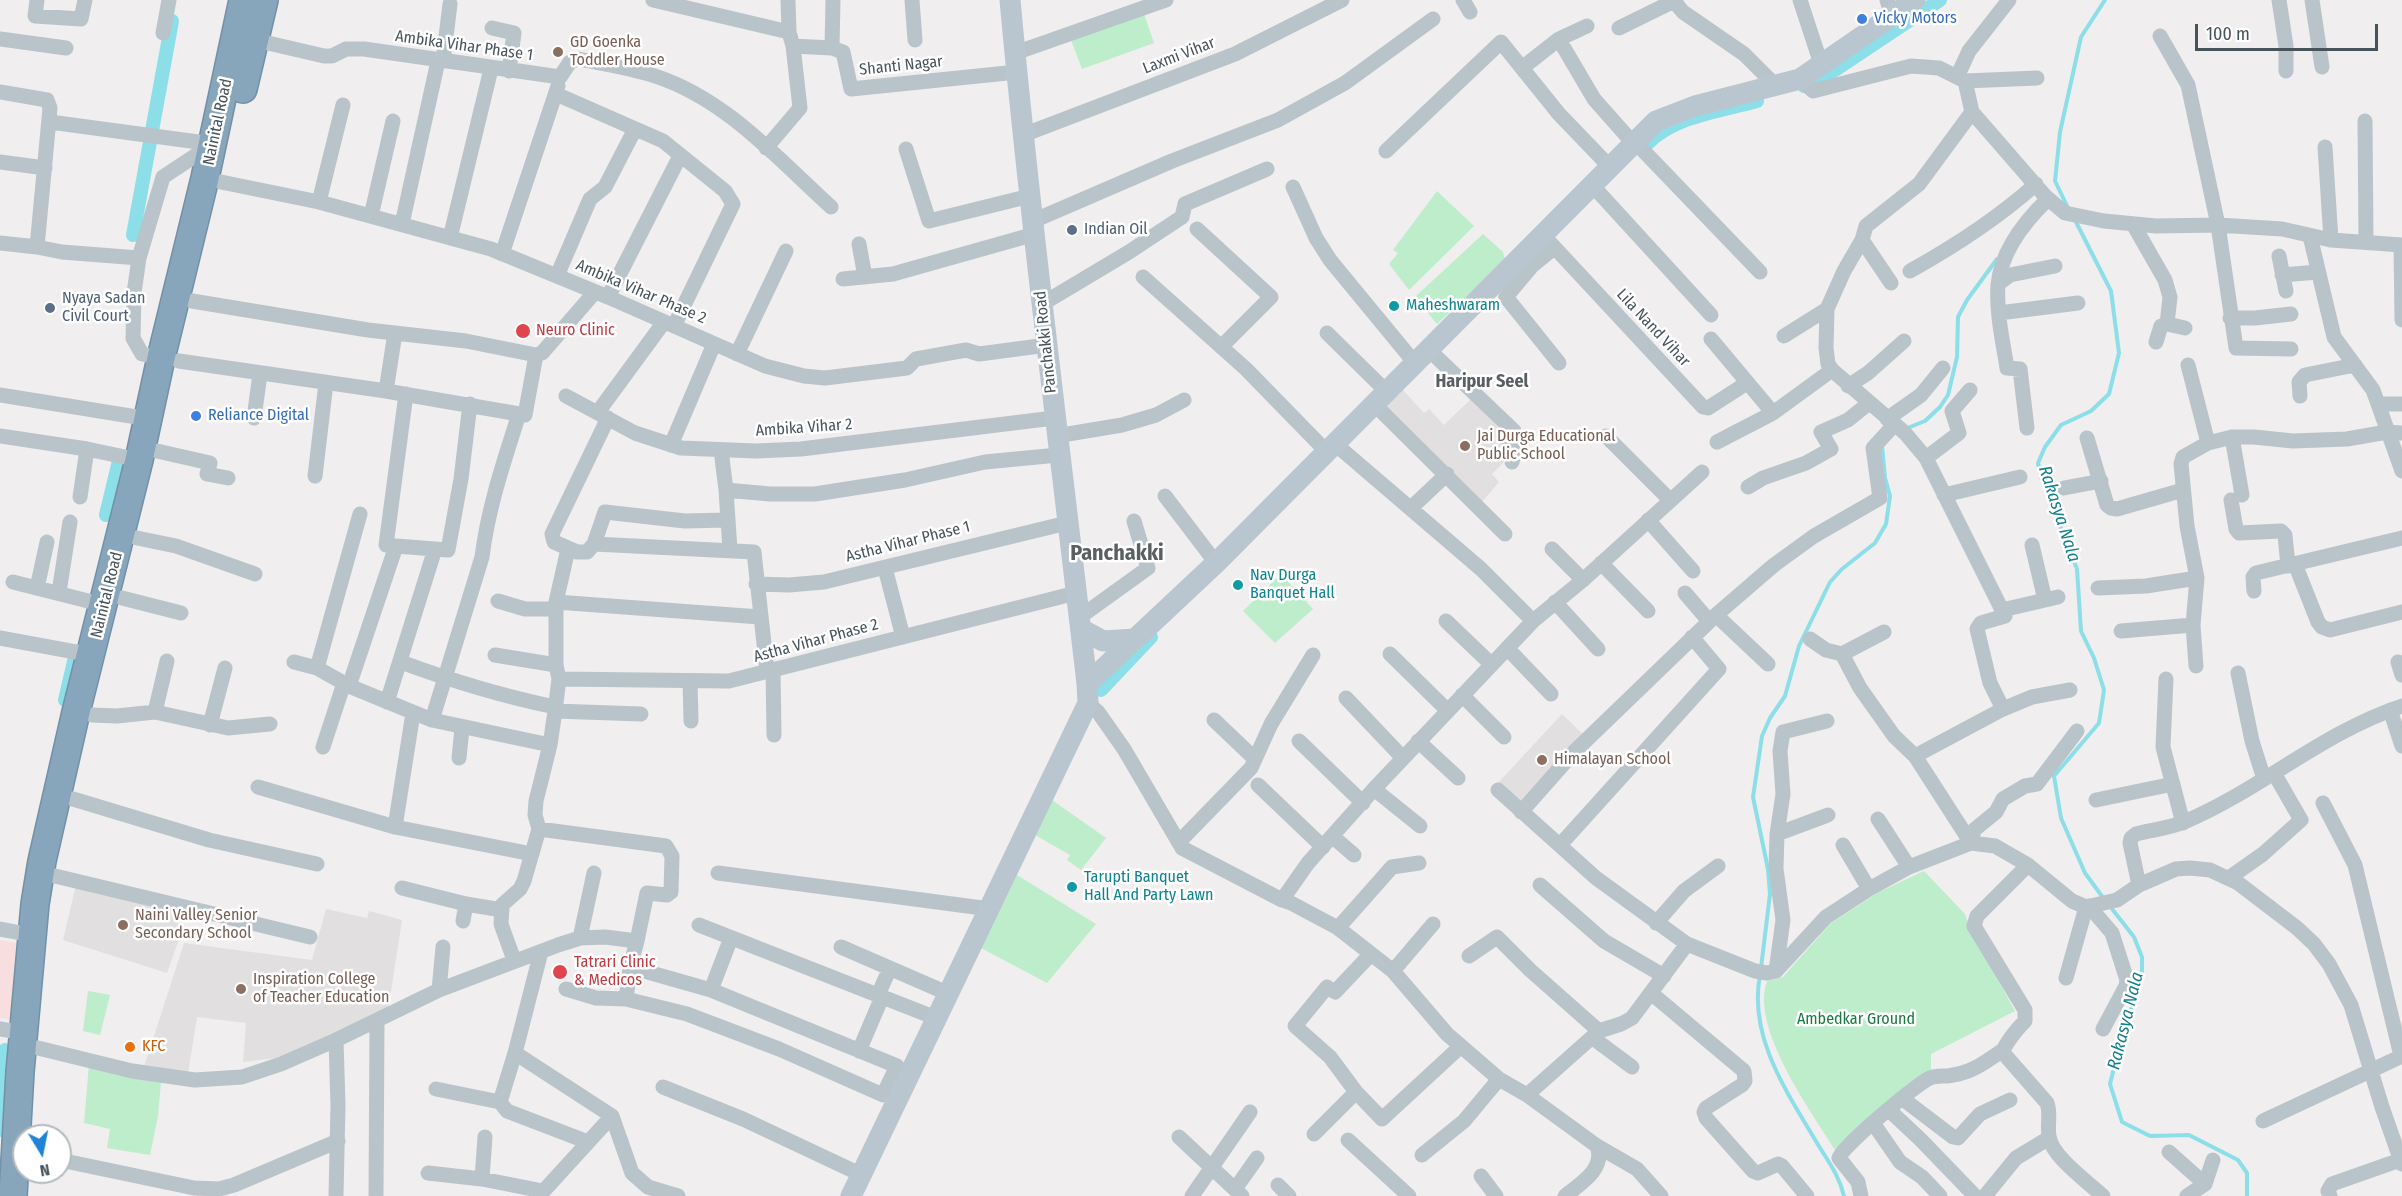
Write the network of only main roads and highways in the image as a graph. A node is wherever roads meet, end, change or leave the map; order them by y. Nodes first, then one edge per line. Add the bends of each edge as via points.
1 (243, 0) edge
2 (264, 0) edge
3 (1010, 0) edge
4 (1915, 0) edge
5 (1889, 8) edge
6 (245, 37) junction
7 (213, 180) junction
8 (170, 359) junction
9 (148, 456) junction
10 (113, 601) junction
11 (1080, 623) junction
12 (1136, 639) junction
13 (1088, 693) junction
14 (27, 1032) edge
15 (33, 1124) edge
16 (13, 1196) edge
17 (851, 1196) edge

1 - 6 highway, Nainital Road
2 - 6 highway, Nainital Road
3 - 11 main road, Panchakki Road
4 - 5 main road
5 - 12 main road via 1804,83 1775,85 1695,106 1656,121 1638,145 1610,167 1597,190 1549,242
6 - 7 highway, Nainital Road
7 - 8 highway, Nainital Road
7 - 8 highway, Nainital Road via 192,301
8 - 9 highway, Nainital Road via 146,410
9 - 10 highway, Nainital Road
9 - 10 highway, Nainital Road via 137,538
10 - 14 highway, Nainital Road via 55,876 43,976
10 - 14 highway, Nainital Road via 92,655 42,861 32,935
11 - 12 main road via 1103,641
11 - 13 main road, Panchakki Road
12 - 13 main road
13 - 17 main road via 990,909
14 - 15 highway, Nainital Road
14 - 16 highway, Nainital Road

